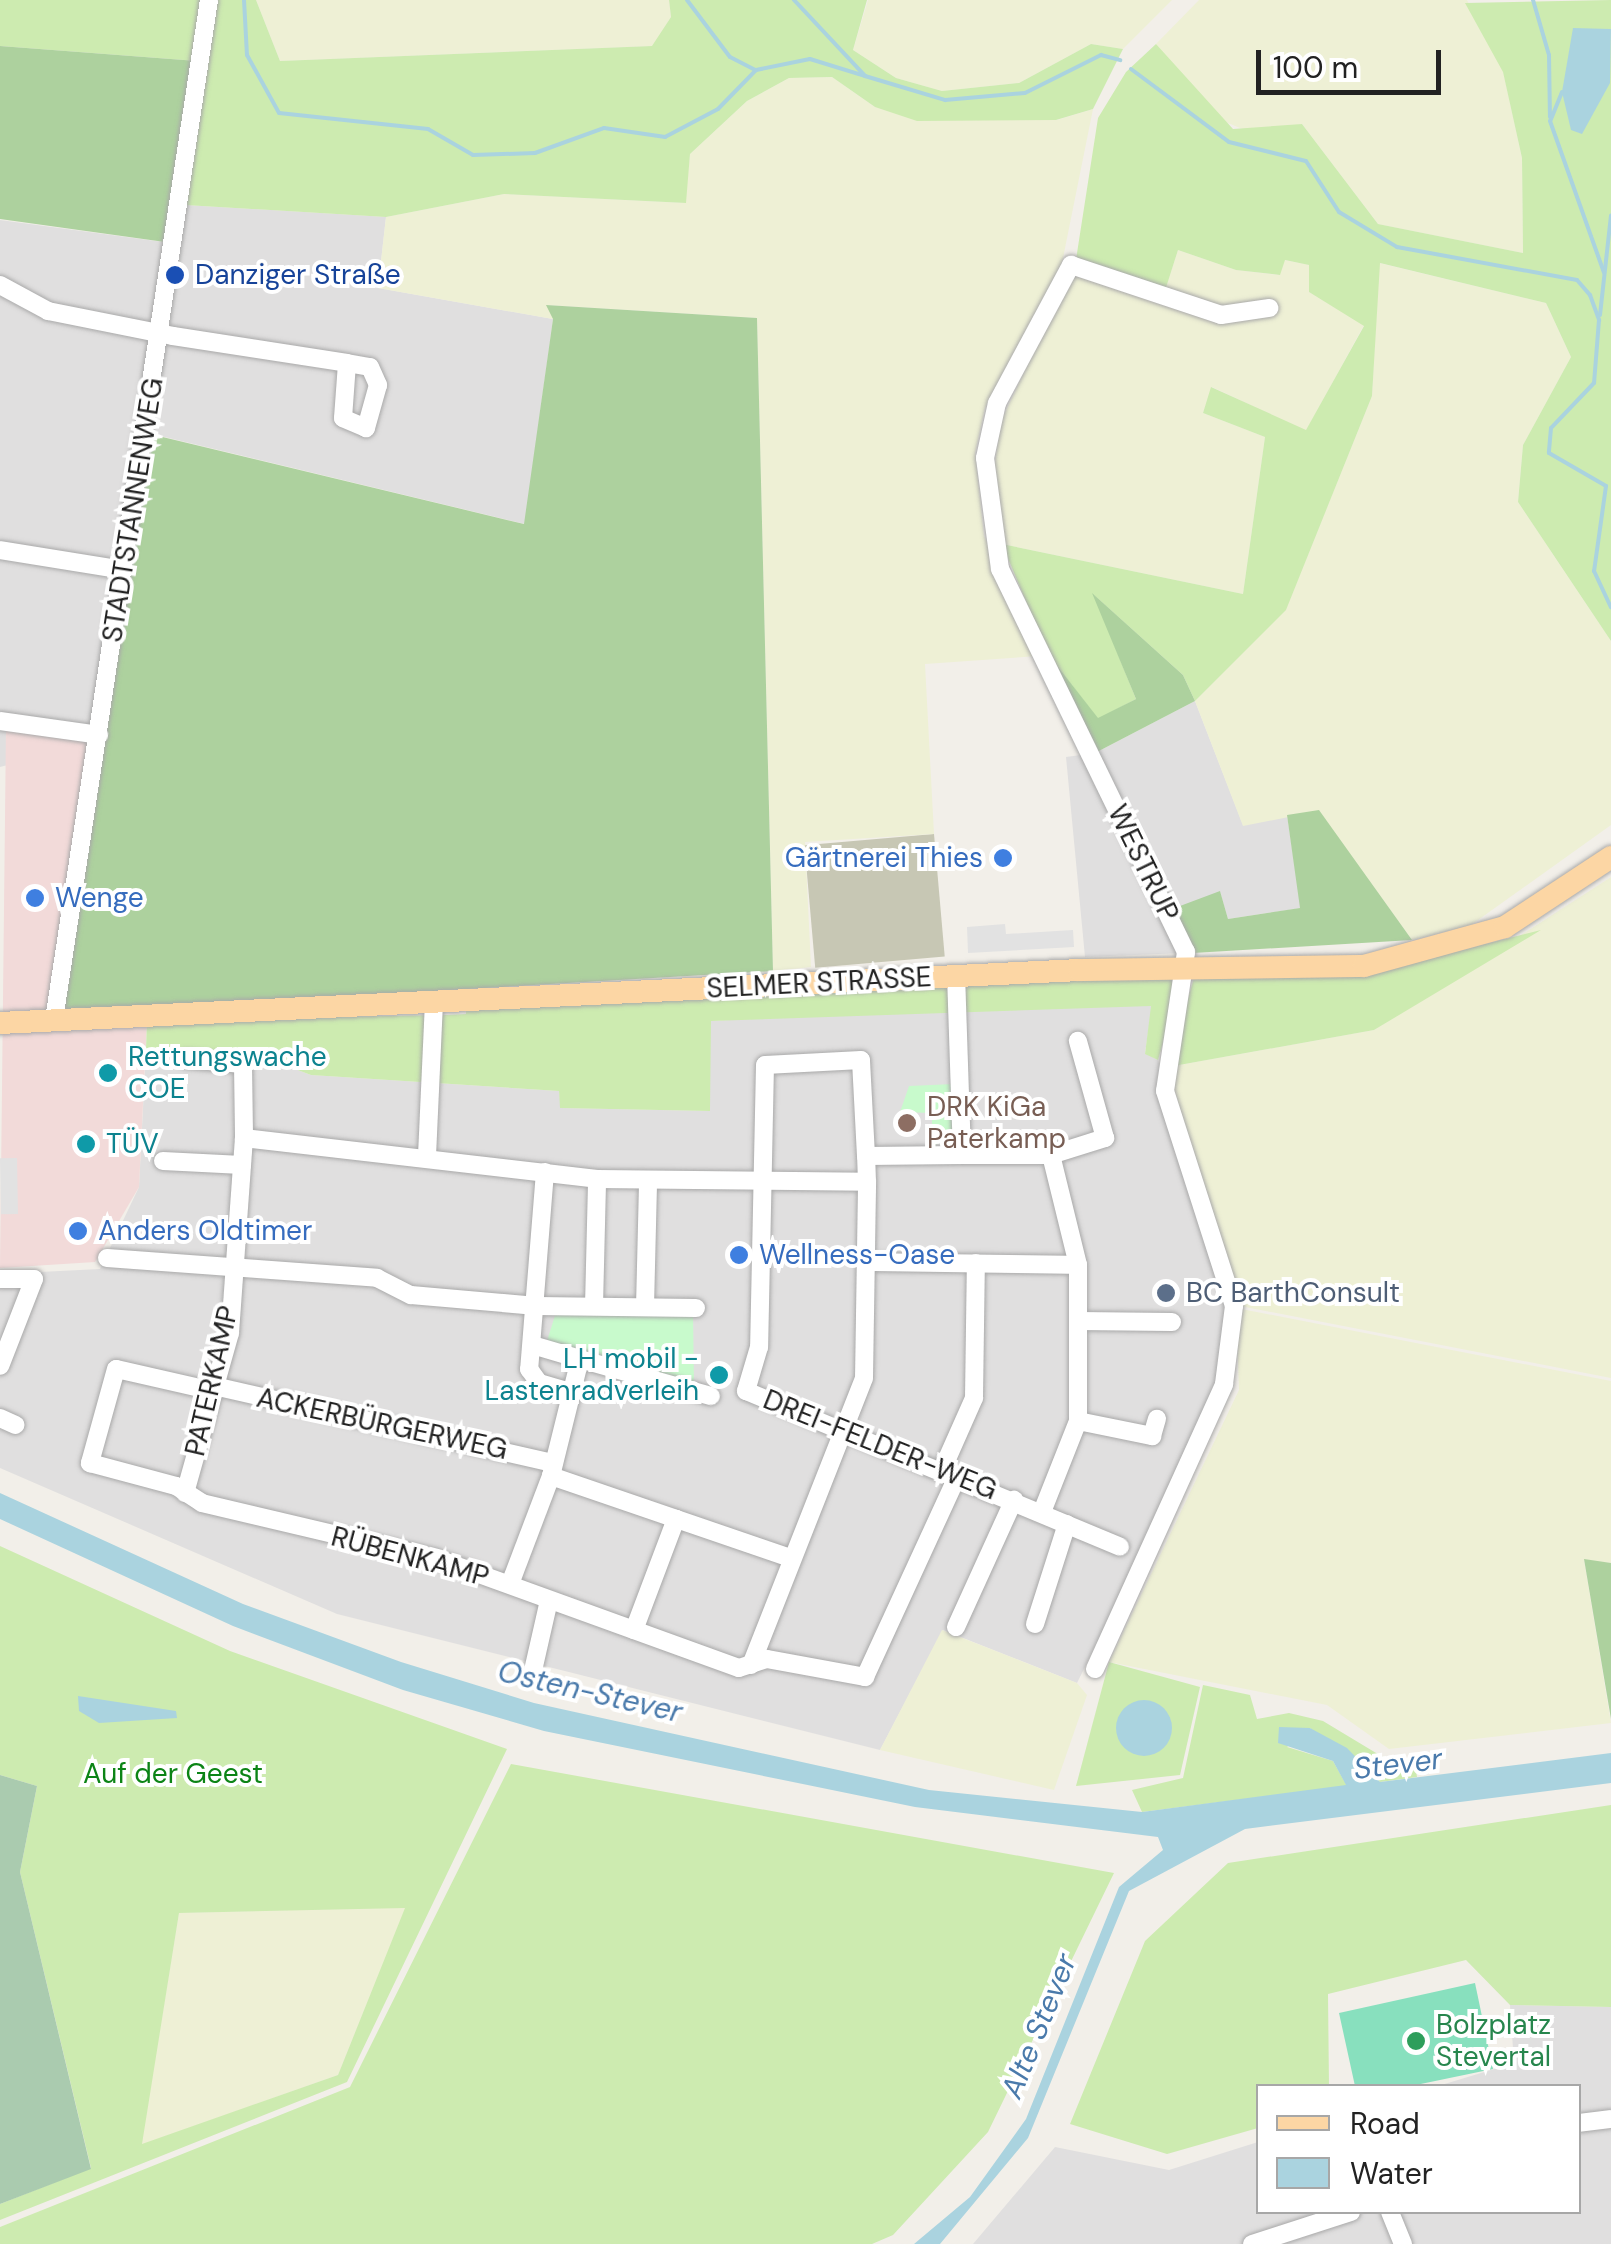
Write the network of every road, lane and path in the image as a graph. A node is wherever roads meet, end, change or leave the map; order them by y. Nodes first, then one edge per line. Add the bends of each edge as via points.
1 (209, 0) edge
2 (0, 285) edge
3 (1269, 308) dead end
4 (160, 331) junction
5 (347, 363) dead end
6 (0, 550) edge
7 (123, 570) junction
8 (0, 721) edge
9 (99, 735) junction
10 (1611, 857) edge
11 (1186, 966) junction
12 (956, 976) junction
13 (434, 1002) junction
14 (54, 1020) junction
15 (0, 1023) edge
16 (1078, 1041) dead end
17 (186, 1059) dead end
18 (244, 1138) junction
19 (962, 1155) junction
20 (426, 1156) junction
21 (866, 1156) junction
22 (1050, 1156) junction
23 (164, 1162) dead end
24 (242, 1166) junction
25 (545, 1172) junction
26 (596, 1179) junction
27 (648, 1180) junction
28 (763, 1181) junction
29 (867, 1182) junction
30 (108, 1258) dead end
31 (866, 1262) junction
32 (976, 1263) junction
33 (1078, 1265) junction
34 (235, 1268) junction
35 (0, 1279) edge
36 (537, 1306) junction
37 (594, 1306) junction
38 (645, 1307) junction
39 (696, 1308) dead end
40 (1078, 1321) junction
41 (1172, 1322) dead end
42 (532, 1345) junction
43 (580, 1359) junction
44 (0, 1366) edge
45 (213, 1388) junction
46 (570, 1392) junction
47 (711, 1396) dead end
48 (1156, 1419) dead end
49 (1078, 1421) junction
50 (844, 1426) junction
51 (550, 1469) junction
52 (950, 1472) junction
53 (185, 1493) junction
54 (1014, 1500) junction
55 (1042, 1512) junction
56 (676, 1519) junction
57 (1067, 1524) junction
58 (1120, 1547) dead end
59 (790, 1558) junction
60 (510, 1584) junction
61 (550, 1600) junction
62 (1034, 1624) dead end
63 (956, 1627) dead end
64 (634, 1630) junction
65 (751, 1666) junction
66 (1095, 1668) dead end
67 (532, 1675) dead end
68 (1611, 2119) edge
69 (1581, 2123) edge
70 (1344, 2214) edge
71 (1391, 2214) edge
72 (1252, 2244) edge
73 (1404, 2244) edge

1 - 4 street, STADTSTANNENWEG
2 - 4 street via 48,311
3 - 11 street, WESTRUP via 1222,315 1071,265 997,403 985,458 1000,569
4 - 5 street
4 - 7 street, STADTSTANNENWEG
6 - 7 street
7 - 9 street, STADTSTANNENWEG
8 - 9 street
9 - 14 street, STADTSTANNENWEG
10 - 11 main road, SELMER STRASSE via 1504,927 1421,956 1336,968
11 - 12 main road, SELMER STRASSE
11 - 66 street via 1164,1090 1232,1292 1233,1342 1224,1384
12 - 13 main road, SELMER STRASSE
12 - 19 street
13 - 14 main road, SELMER STRASSE
13 - 20 street
14 - 15 main road, SELMER STRASSE
16 - 22 street via 1104,1138
17 - 18 street, PATERKAMP via 243,1064
18 - 20 street
18 - 24 street, PATERKAMP
19 - 21 street
19 - 22 street
20 - 25 street
21 - 28 street via 861,1060 772,1060
21 - 29 street
22 - 33 street
23 - 24 street
24 - 34 street, PATERKAMP
25 - 26 street
25 - 36 street
26 - 27 street
26 - 37 street
27 - 28 street
27 - 38 street
28 - 29 street
28 - 50 street, DREI-FELDER-WEG via 759,1347 746,1391
29 - 31 street
30 - 34 street, PATERKAMP
31 - 32 street
31 - 50 street via 864,1378
32 - 33 street
32 - 52 street, RÜBENKAMP via 974,1398
33 - 40 street
34 - 36 street via 378,1278 411,1295
34 - 45 street, PATERKAMP
35 - 44 street via 34,1279
36 - 37 street
36 - 42 street
37 - 38 street
38 - 39 street
40 - 41 street
40 - 49 street
42 - 43 street
42 - 46 street via 529,1369 540,1383
43 - 46 street
43 - 47 street
45 - 51 street, ACKERBÜRGERWEG
45 - 53 street, PATERKAMP
45 - 53 street, ACKERBÜRGERWEG via 125,1368 111,1377 90,1463
46 - 51 street
48 - 49 street via 1152,1436
49 - 55 street
50 - 52 street, DREI-FELDER-WEG
50 - 59 street
51 - 56 street, ACKERBÜRGERWEG
51 - 60 street
52 - 54 street, DREI-FELDER-WEG
52 - 65 street, RÜBENKAMP via 866,1677 767,1659
53 - 60 street, RÜBENKAMP
54 - 55 street, DREI-FELDER-WEG
54 - 63 street, DREI-FELDER-WEG
55 - 57 street, DREI-FELDER-WEG
56 - 59 street, ACKERBÜRGERWEG
56 - 64 street
57 - 58 street, DREI-FELDER-WEG
57 - 62 street
59 - 65 street
60 - 61 street, RÜBENKAMP
61 - 64 street, RÜBENKAMP
61 - 67 street
64 - 65 street, RÜBENKAMP
68 - 69 street
70 - 72 street
71 - 73 street

